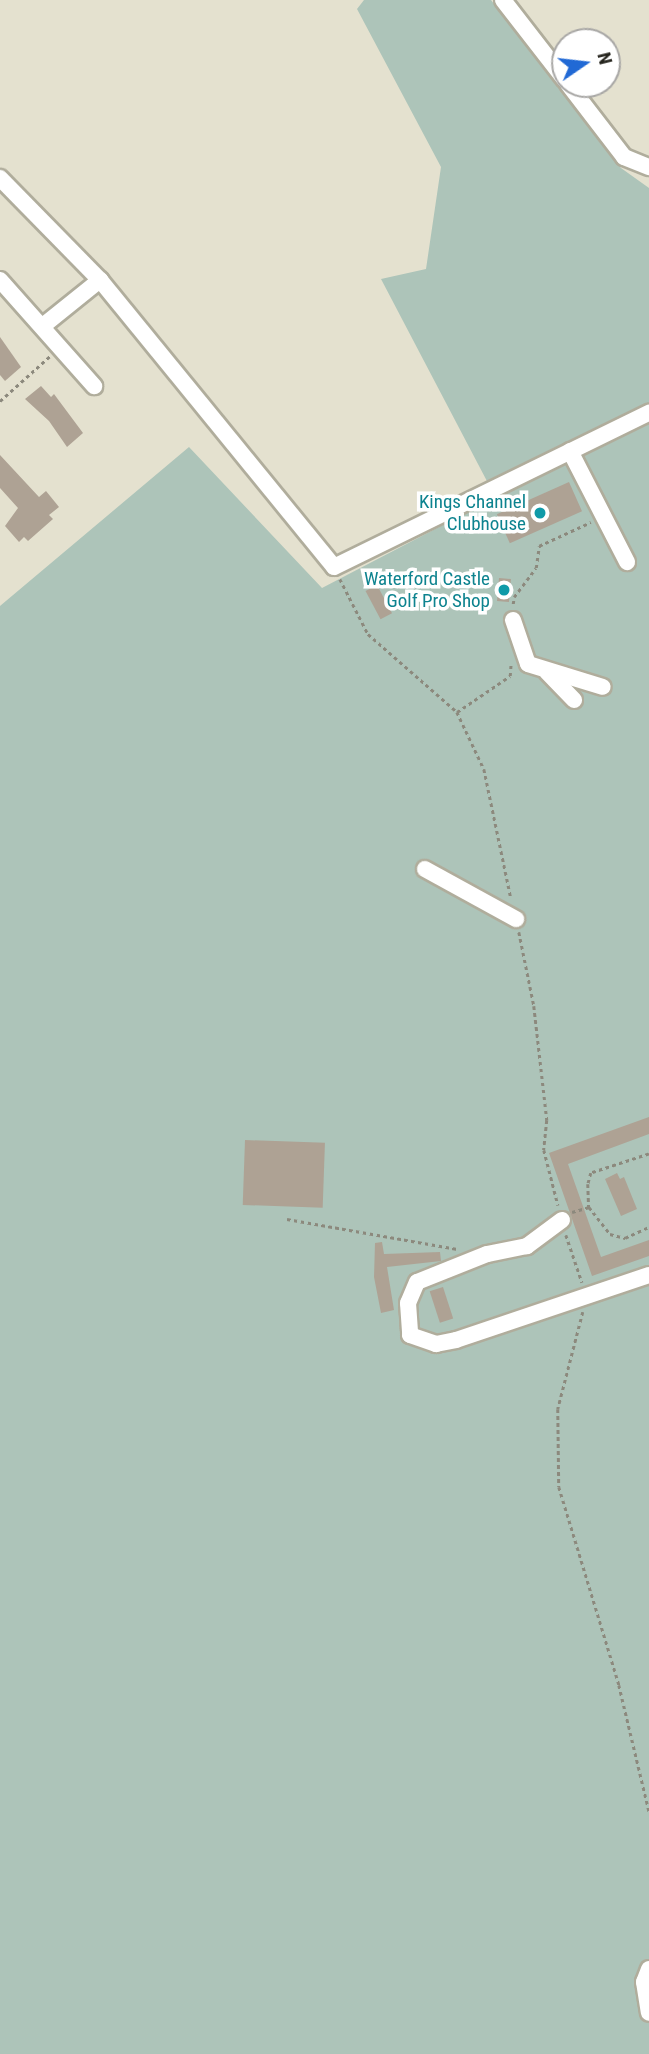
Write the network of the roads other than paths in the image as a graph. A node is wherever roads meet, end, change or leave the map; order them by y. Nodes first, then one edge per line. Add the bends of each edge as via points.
1 (503, 0) edge
2 (551, 62) edge
3 (579, 98) edge
4 (649, 167) edge
5 (0, 178) edge
6 (0, 280) edge
7 (100, 280) junction
8 (44, 325) junction
9 (94, 386) dead end
10 (649, 413) edge
11 (570, 451) junction
12 (627, 562) dead end
13 (513, 620) dead end
14 (542, 670) junction
15 (603, 687) dead end
16 (574, 700) dead end
17 (425, 869) dead end
18 (516, 919) road end
19 (562, 1220) road end
20 (649, 1275) edge
21 (649, 1969) edge
22 (649, 2013) edge

1 - 2 street
3 - 4 street via 625,157
5 - 7 street
6 - 8 street
7 - 8 street
7 - 11 street via 334,567
8 - 9 street
10 - 11 street
11 - 12 street
13 - 14 street via 528,664
14 - 15 street
14 - 16 street via 555,676
17 - 18 street
19 - 20 street via 527,1247 486,1254 417,1282 408,1303 410,1335 436,1344 456,1340
21 - 22 street via 644,1982

